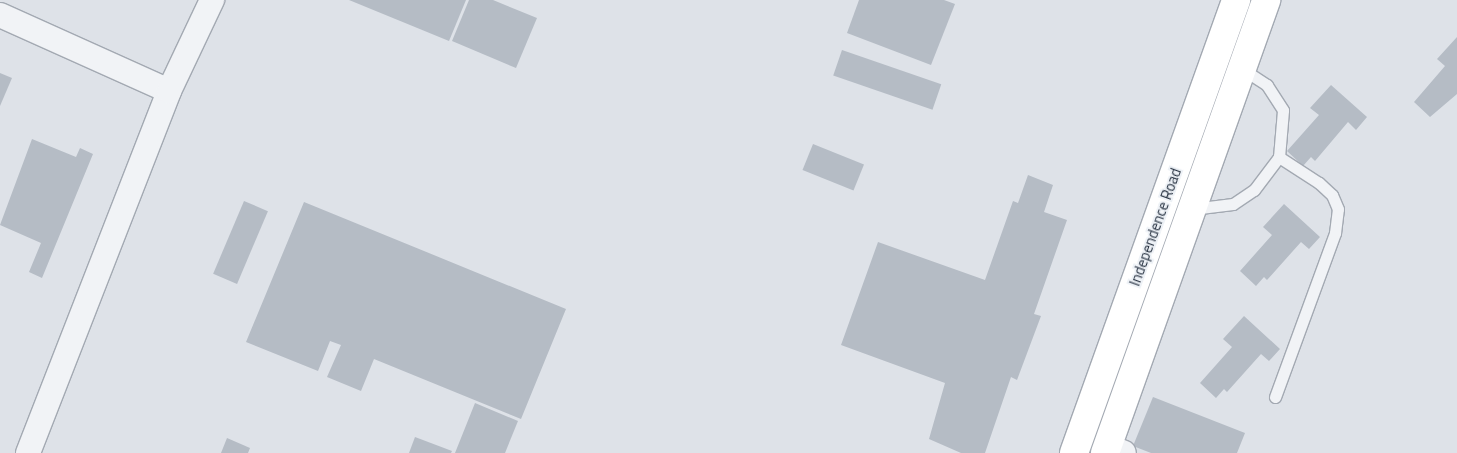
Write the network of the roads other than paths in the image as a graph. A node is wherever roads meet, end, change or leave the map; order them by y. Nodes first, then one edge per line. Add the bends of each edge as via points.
1 (212, 0) edge
2 (1236, 0) edge
3 (1266, 0) edge
4 (0, 15) edge
5 (1241, 68) junction
6 (169, 91) junction
7 (1279, 157) junction
8 (1192, 209) junction
9 (1275, 397) dead end
10 (1112, 451) edge
11 (28, 453) edge
12 (1074, 453) edge

1 - 6 street
2 - 12 main road, Independence Road
3 - 5 main road, Independence Road
4 - 6 street
5 - 7 lane via 1267,85 1283,110
5 - 8 main road, Independence Road
6 - 11 street
7 - 8 lane via 1260,184 1232,204
7 - 9 lane via 1320,184 1332,195 1338,209 1335,233
8 - 10 main road, Independence Road

